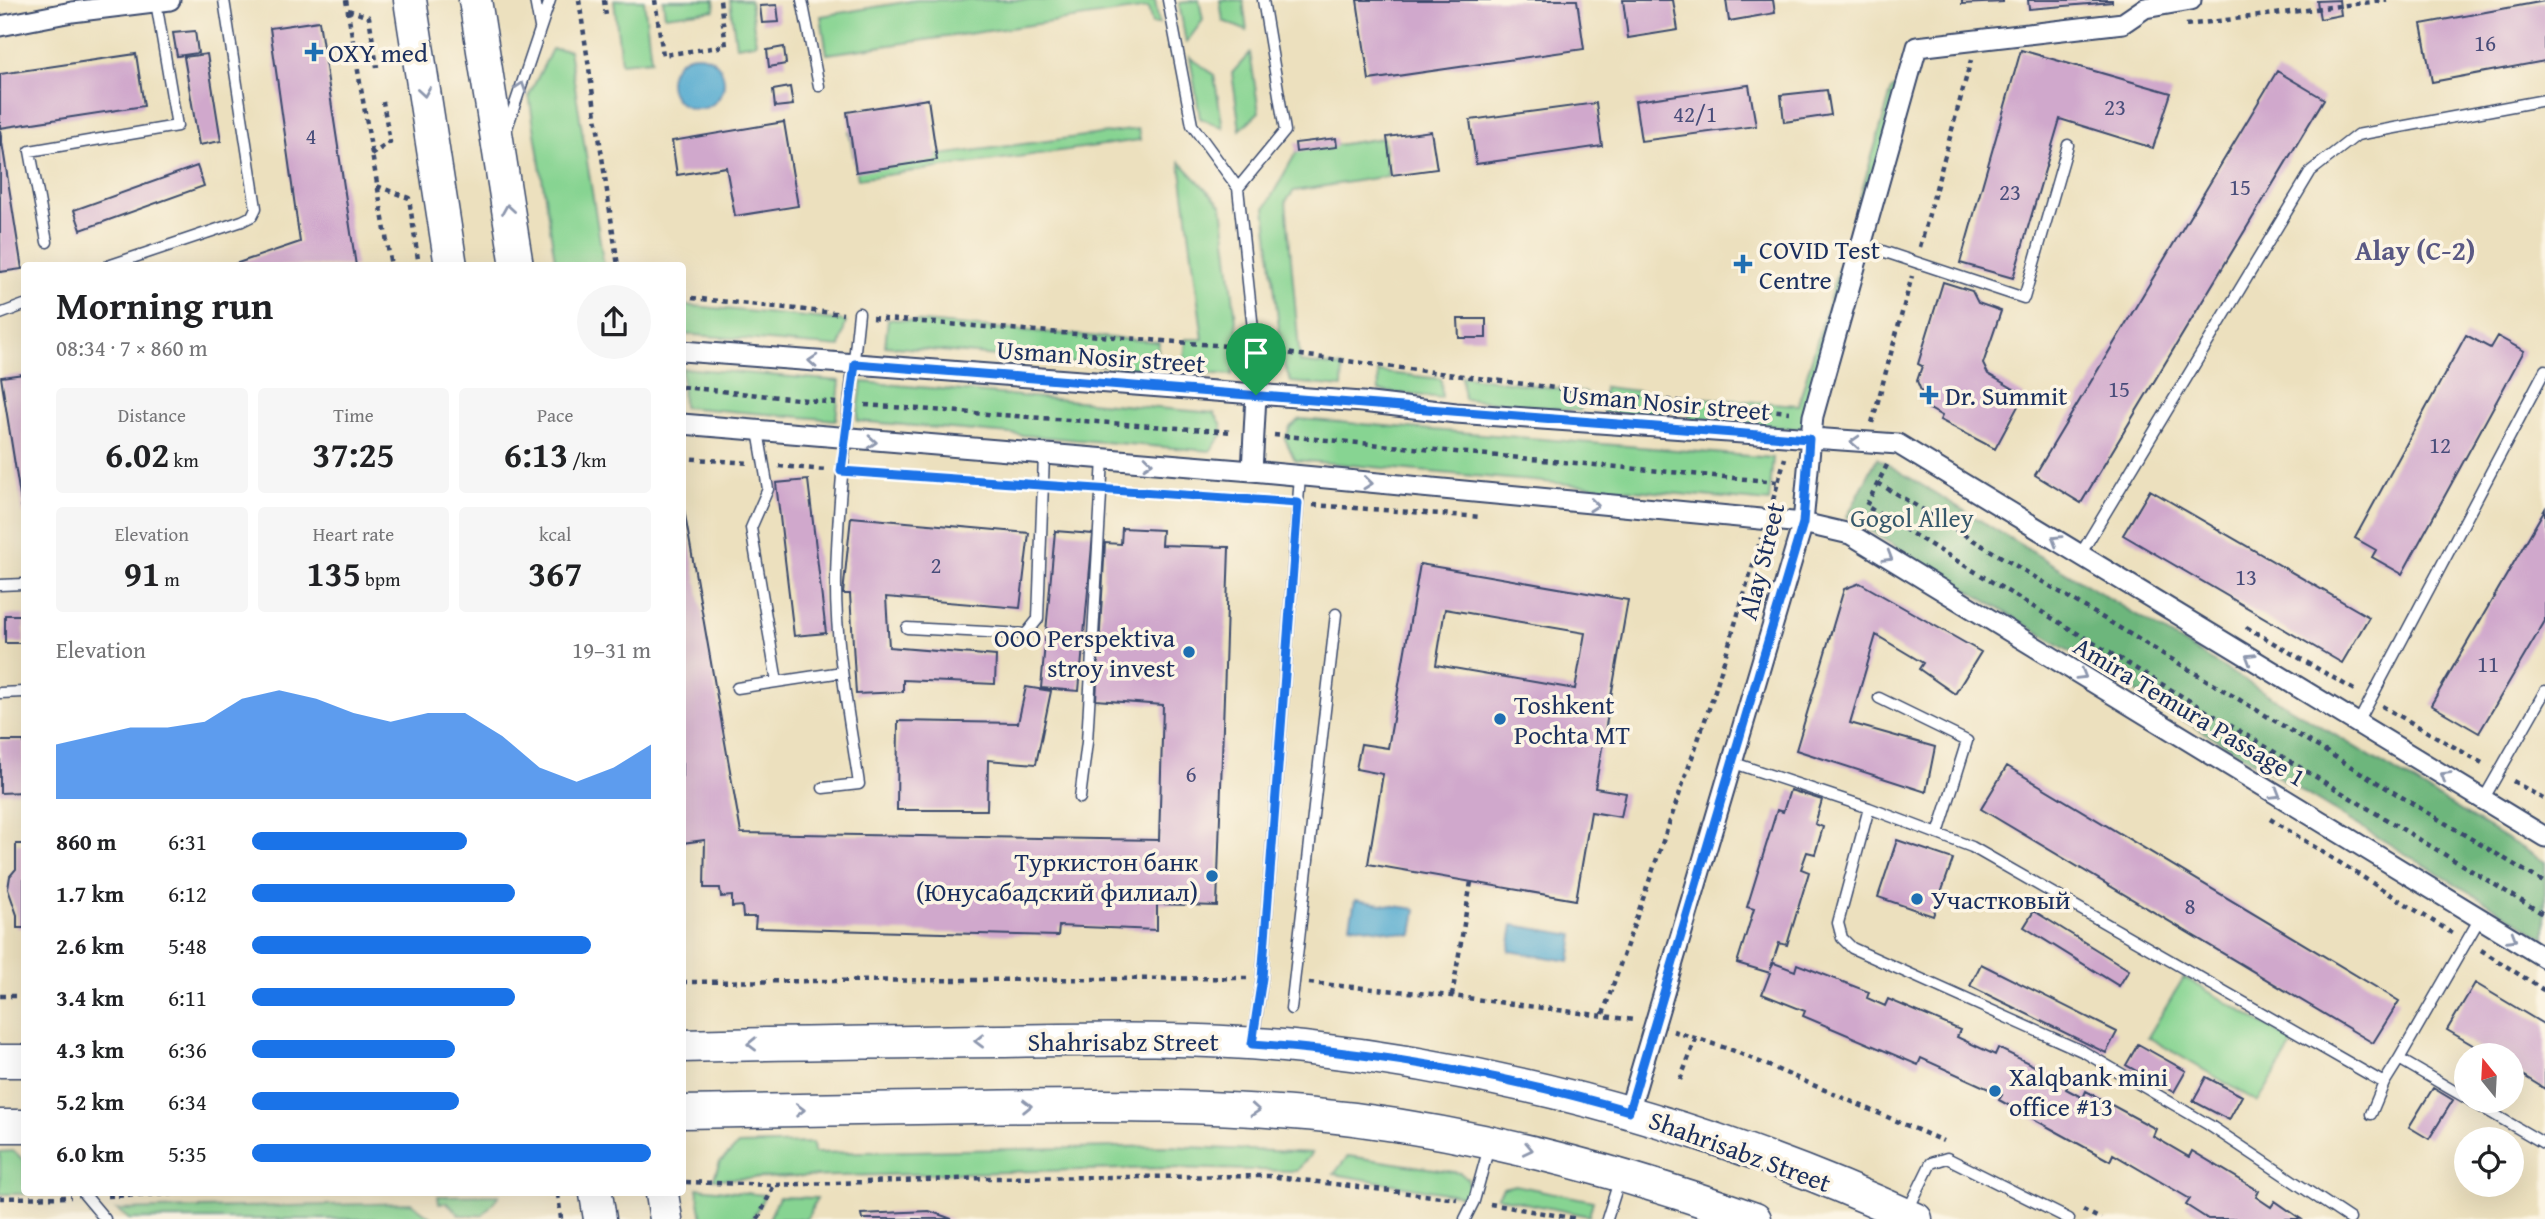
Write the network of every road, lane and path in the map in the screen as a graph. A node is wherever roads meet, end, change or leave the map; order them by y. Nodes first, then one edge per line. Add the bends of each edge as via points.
1 (224, 0) edge
2 (346, 0) edge
3 (410, 0) edge
4 (475, 0) edge
5 (535, 0) edge
6 (550, 0) edge
7 (579, 0) edge
8 (604, 0) edge
9 (655, 0) edge
10 (720, 0) edge
11 (802, 0) edge
12 (1168, 0) edge
13 (1264, 0) edge
14 (2191, 0) edge
15 (2387, 0) edge
16 (163, 1) edge
17 (72, 6) edge
18 (348, 9) junction
19 (606, 16) dead end
20 (0, 26) edge
21 (2180, 26) dead end
22 (540, 30) junction
23 (1973, 52) dead end
24 (377, 67) dead end
25 (819, 86) dead end
26 (2545, 100) edge
27 (383, 102) dead end
28 (2068, 145) dead end
29 (499, 151) junction
30 (371, 156) junction
31 (376, 186) junction
32 (1238, 188) junction
33 (47, 242) dead end
34 (1861, 244) junction
35 (1919, 251) dead end
36 (120, 262) edge
37 (390, 262) edge
38 (418, 262) edge
39 (450, 262) edge
40 (516, 262) edge
41 (617, 262) edge
42 (1915, 264) dead end
43 (21, 306) edge
44 (859, 313) dead end
45 (0, 314) edge
46 (686, 351) edge
47 (855, 364) junction
48 (2545, 370) edge
49 (1256, 395) junction
50 (686, 424) edge
51 (1871, 424) dead end
52 (758, 431) junction
53 (1799, 439) junction
54 (845, 440) junction
55 (1044, 455) junction
56 (1892, 456) dead end
57 (686, 458) edge
58 (1103, 459) junction
59 (764, 464) junction
60 (841, 471) junction
61 (1252, 471) junction
62 (1300, 476) junction
63 (1878, 482) junction
64 (1043, 486) junction
65 (1102, 491) junction
66 (1298, 503) junction
67 (1489, 517) dead end
68 (1803, 523) junction
69 (1764, 529) junction
70 (1748, 536) dead end
71 (1797, 543) junction
72 (2080, 555) junction
73 (21, 583) edge
74 (0, 584) edge
75 (1336, 614) dead end
76 (907, 628) dead end
77 (842, 672) junction
78 (777, 682) junction
79 (737, 688) dead end
80 (2545, 691) edge
81 (21, 692) edge
82 (0, 694) edge
83 (1879, 698) dead end
84 (2358, 723) junction
85 (1731, 762) junction
86 (823, 788) dead end
87 (1080, 798) dead end
88 (2483, 800) junction
89 (1869, 808) junction
90 (2265, 816) dead end
91 (1938, 834) junction
92 (2545, 837) edge
93 (1471, 882) dead end
94 (2545, 883) edge
95 (2545, 915) edge
96 (2480, 918) junction
97 (2466, 941) junction
98 (2545, 958) edge
99 (1262, 978) junction
100 (686, 982) edge
101 (1296, 982) junction
102 (2545, 991) edge
103 (0, 996) edge
104 (21, 996) edge
105 (1452, 996) junction
106 (1291, 1009) dead end
107 (1603, 1014) junction
108 (1653, 1024) junction
109 (1696, 1039) junction
110 (1252, 1044) junction
111 (686, 1046) edge
112 (2399, 1059) junction
113 (0, 1061) edge
114 (21, 1061) edge
115 (1680, 1080) dead end
116 (2384, 1083) junction
117 (2454, 1091) edge
118 (1629, 1111) junction
119 (686, 1112) edge
120 (2491, 1113) edge
121 (2371, 1114) dead end
122 (1491, 1142) junction
123 (2545, 1144) edge
124 (1954, 1145) dead end
125 (1621, 1174) junction
126 (774, 1185) junction
127 (686, 1188) edge
128 (85, 1196) edge
129 (558, 1196) edge
130 (596, 1196) edge
131 (671, 1196) edge
132 (1474, 1201) junction
133 (2073, 1205) dead end
134 (1911, 1217) edge
135 (105, 1219) edge
136 (561, 1219) edge
137 (600, 1219) edge
138 (666, 1219) edge
139 (758, 1219) edge
140 (1465, 1219) edge
141 (1578, 1219) edge
142 (1607, 1219) edge
143 (1755, 1219) edge
144 (2069, 1219) edge
145 (2101, 1219) edge
146 (2350, 1219) edge

1 - 36 lane via 256,208 242,221
2 - 18 path
3 -> 39 main road
4 - 29 main road
5 - 22 lane
6 - 22 lane
7 - 41 path
8 - 19 path
9 - 10 path via 663,55 726,46
11 - 25 lane
12 - 32 lane via 1192,125
13 - 32 lane via 1285,131
14 - 34 street, Alay Street via 2145,8 2123,23 1921,40
15 - 21 path
16 - 17 street
16 - 33 lane via 177,126 30,150
17 - 20 street
18 - 24 path via 369,17
18 - 30 path
29 -> 22 lane
23 - 35 path
26 - 72 lane via 2357,135 2311,171
27 - 30 path via 390,142
28 - 34 lane via 2024,298
40 -> 29 main road
30 - 31 path
31 - 37 path
31 - 38 path via 410,198
32 - 49 lane
34 - 53 street, Alay Street
42 - 51 path
43 - 45 lane
44 - 47 lane
47 -> 46 street, Usman Nosir street
47 - 49 street, Usman Nosir street
47 - 54 lane
48 - 84 lane
49 - 53 street, Usman Nosir street
49 - 61 street
50 - 52 street
52 - 54 street
52 - 59 lane
53 - 68 street, Alay Street
53 - 69 path
72 -> 53 street via 1898,444
54 -> 55 street
54 - 60 lane
55 - 58 street
55 - 64 lane
56 - 63 path
57 - 59 path
58 -> 61 street
58 - 65 lane
59 - 60 path
59 - 78 lane via 768,489 751,528
60 - 64 path
60 - 77 lane via 836,580
61 - 62 street
62 - 66 lane
62 -> 69 street
63 - 94 path
63 - 95 path via 1866,506
64 - 65 path
64 - 76 lane via 1038,619 1033,627 1026,634
65 - 66 path
65 - 87 lane
66 - 67 path
66 - 99 lane
68 - 69 street
68 - 71 street, Alay Street
68 -> 96 street, Amira Temura Passage 1 via 1850,534
69 - 70 path
69 - 71 path
69 - 107 path via 1713,697
71 - 85 street, Alay Street
84 -> 72 street
73 - 74 lane
75 - 101 lane
77 - 78 lane
77 - 86 lane via 859,783
78 - 79 lane
80 - 88 lane
81 - 82 lane
83 - 91 lane via 1967,741
88 -> 84 street
85 - 89 lane
85 - 108 street, Alay Street
88 - 92 street
89 - 91 lane
89 - 146 lane via 1838,923 1842,938 1852,948 2084,1052 2210,1125
90 - 97 path
91 - 116 lane via 1972,847
93 - 105 path
96 - 97 lane
96 -> 98 street, Amira Temura Passage 1
97 - 102 path
97 - 112 lane
99 - 100 path
99 - 110 lane
101 - 105 path
101 - 106 lane
103 - 104 path
105 - 107 path
107 - 108 path
108 - 109 path
108 - 118 street, Alay Street
109 - 115 path
109 - 124 path
110 -> 111 main road, Shahrisabz Street via 1052,1040
110 - 118 main road, Shahrisabz Street via 1360,1054 1472,1073
112 - 116 lane
112 - 117 lane
113 - 114 main road
116 - 121 lane
118 - 134 main road, Shahrisabz Street via 1784,1165
119 -> 122 main road via 1194,1107 1352,1119
120 - 123 lane
122 -> 125 main road
122 - 132 lane
125 - 142 lane
125 - 143 main road
126 - 127 path
126 - 132 path via 1269,1176
126 - 139 path
128 - 135 lane
129 - 136 path
130 - 137 main road
131 - 138 main road
132 - 140 lane
132 - 141 path
133 - 145 path
134 - 144 lane via 1931,1163 1947,1158

